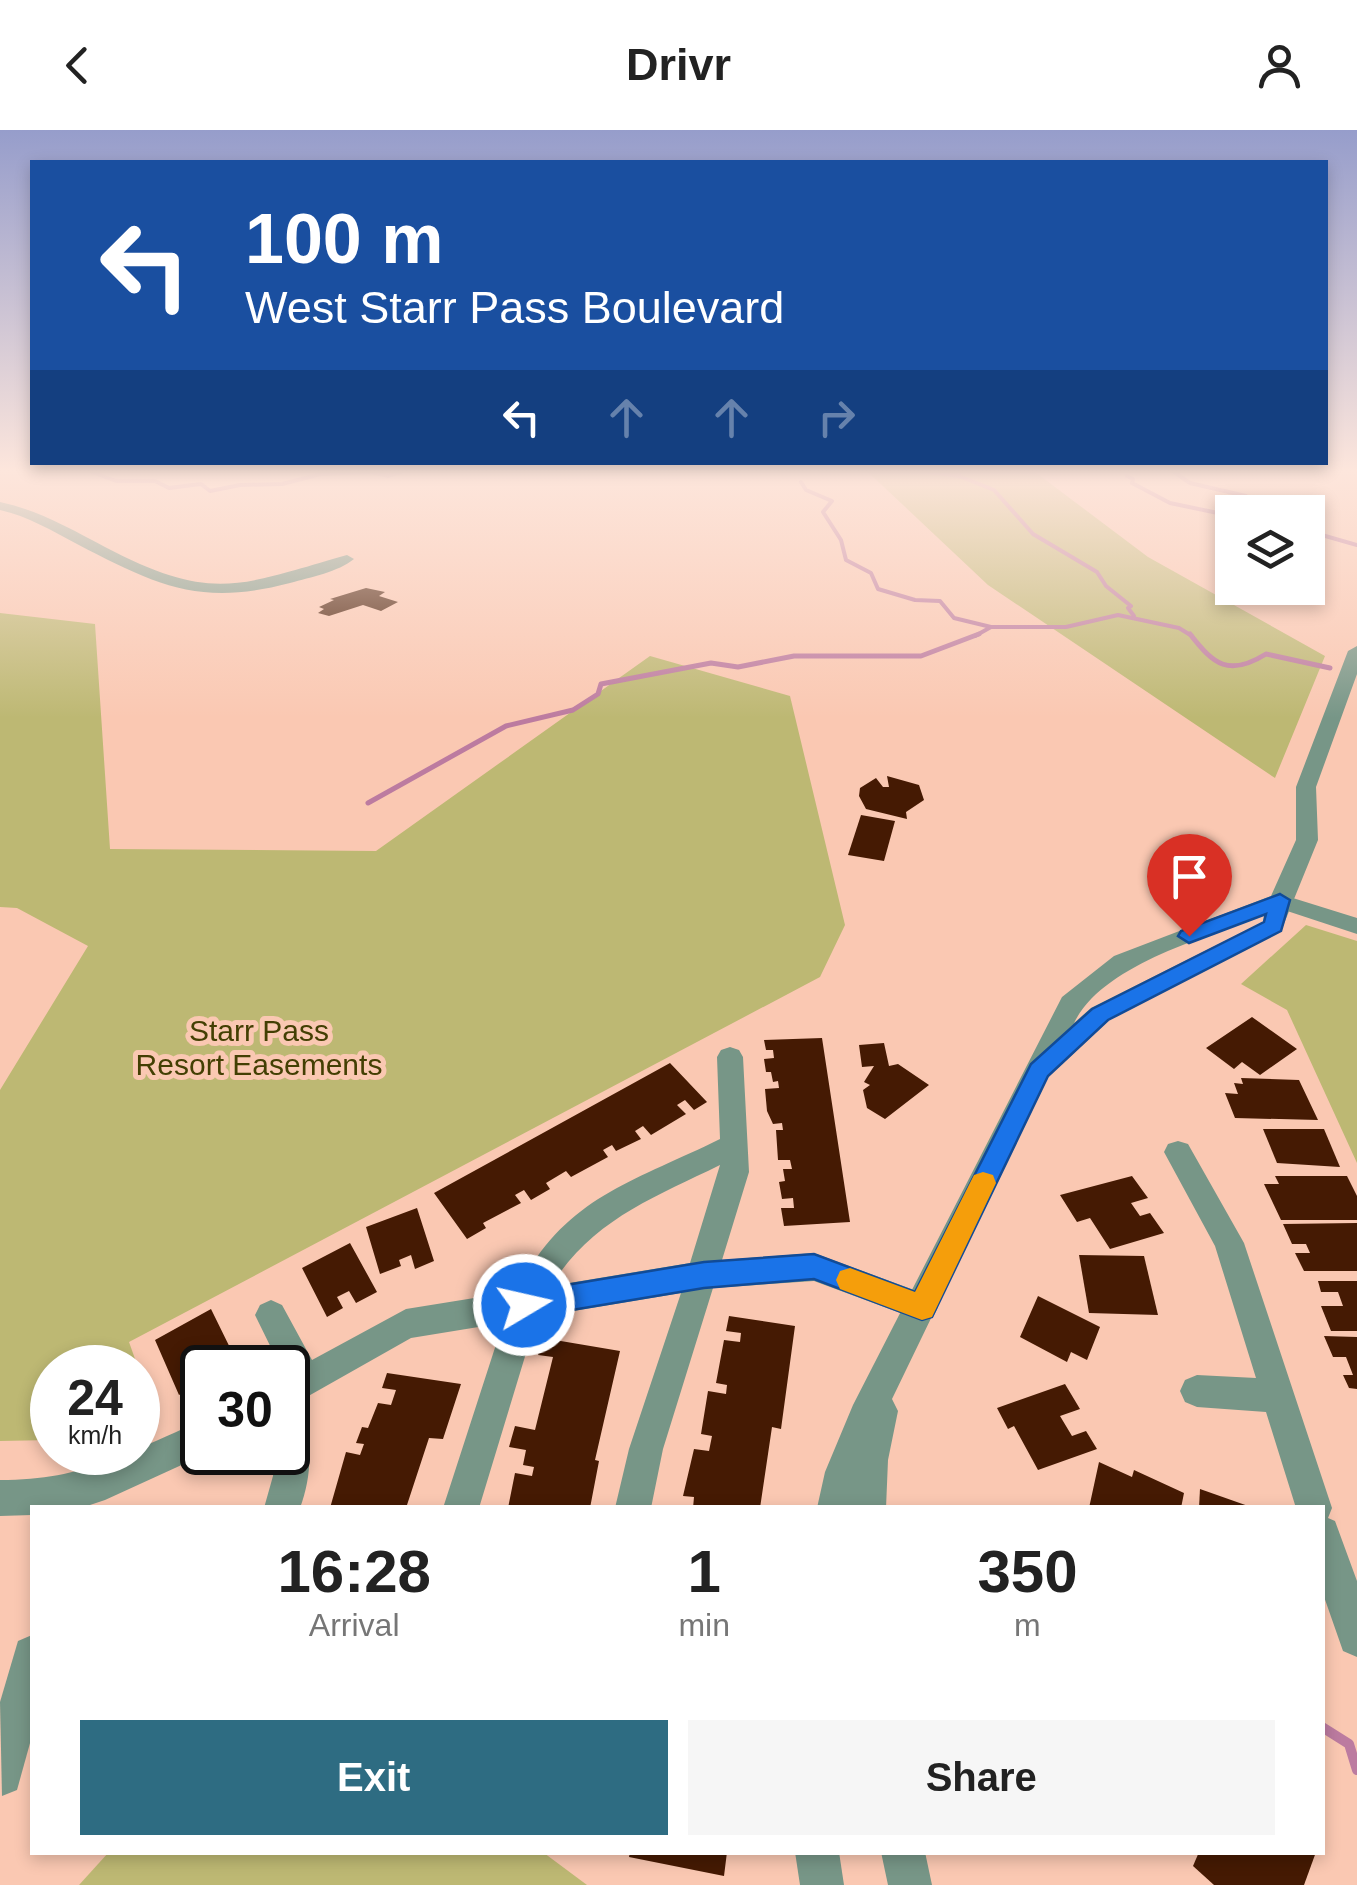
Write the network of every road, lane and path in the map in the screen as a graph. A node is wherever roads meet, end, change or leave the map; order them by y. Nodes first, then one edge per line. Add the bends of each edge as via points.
1 (109, 554) edge
2 (347, 559) dead end
3 (1357, 651) edge
4 (1280, 900) junction
5 (1357, 926) edge
6 (730, 1057) dead end
7 (1039, 1070) junction
8 (734, 1145) junction
9 (1178, 1152) dead end
10 (704, 1275) junction
11 (524, 1305) junction
12 (922, 1307) junction
13 (271, 1315) dead end
14 (282, 1345) edge
15 (888, 1376) junction
16 (310, 1378) edge
17 (1197, 1391) dead end
18 (1276, 1396) junction
19 (180, 1450) edge
20 (292, 1475) edge
21 (0, 1498) edge
22 (72, 1501) edge
23 (283, 1505) edge
24 (462, 1505) edge
25 (634, 1505) edge
26 (836, 1505) edge
27 (868, 1505) edge
28 (1313, 1505) edge
29 (1325, 1543) edge
30 (1357, 1637) edge
31 (30, 1663) edge
32 (2, 1775) edge
33 (817, 1855) edge
34 (904, 1855) edge
35 (822, 1885) edge
36 (910, 1885) edge

1 - 2 street via 161,580 190,586 271,583
3 - 4 street via 1306,787 1307,840
4 - 5 street
4 - 7 street via 1273,926 1100,1014
4 - 7 street via 1122,962 1071,1002
6 - 8 street
7 - 12 street
8 - 10 street via 735,1172
8 - 11 street via 584,1223 544,1264
9 - 18 street via 1229,1243
10 - 11 street
10 - 12 street via 814,1267
10 - 25 street
11 - 16 street via 406,1324
11 - 24 street
12 - 15 street
13 - 14 street
15 - 26 street via 843,1472
15 - 27 street
17 - 18 street
18 - 28 street
19 - 22 street
20 - 23 street
21 - 22 street
29 - 30 street
31 - 32 street
33 - 35 street
34 - 36 street

